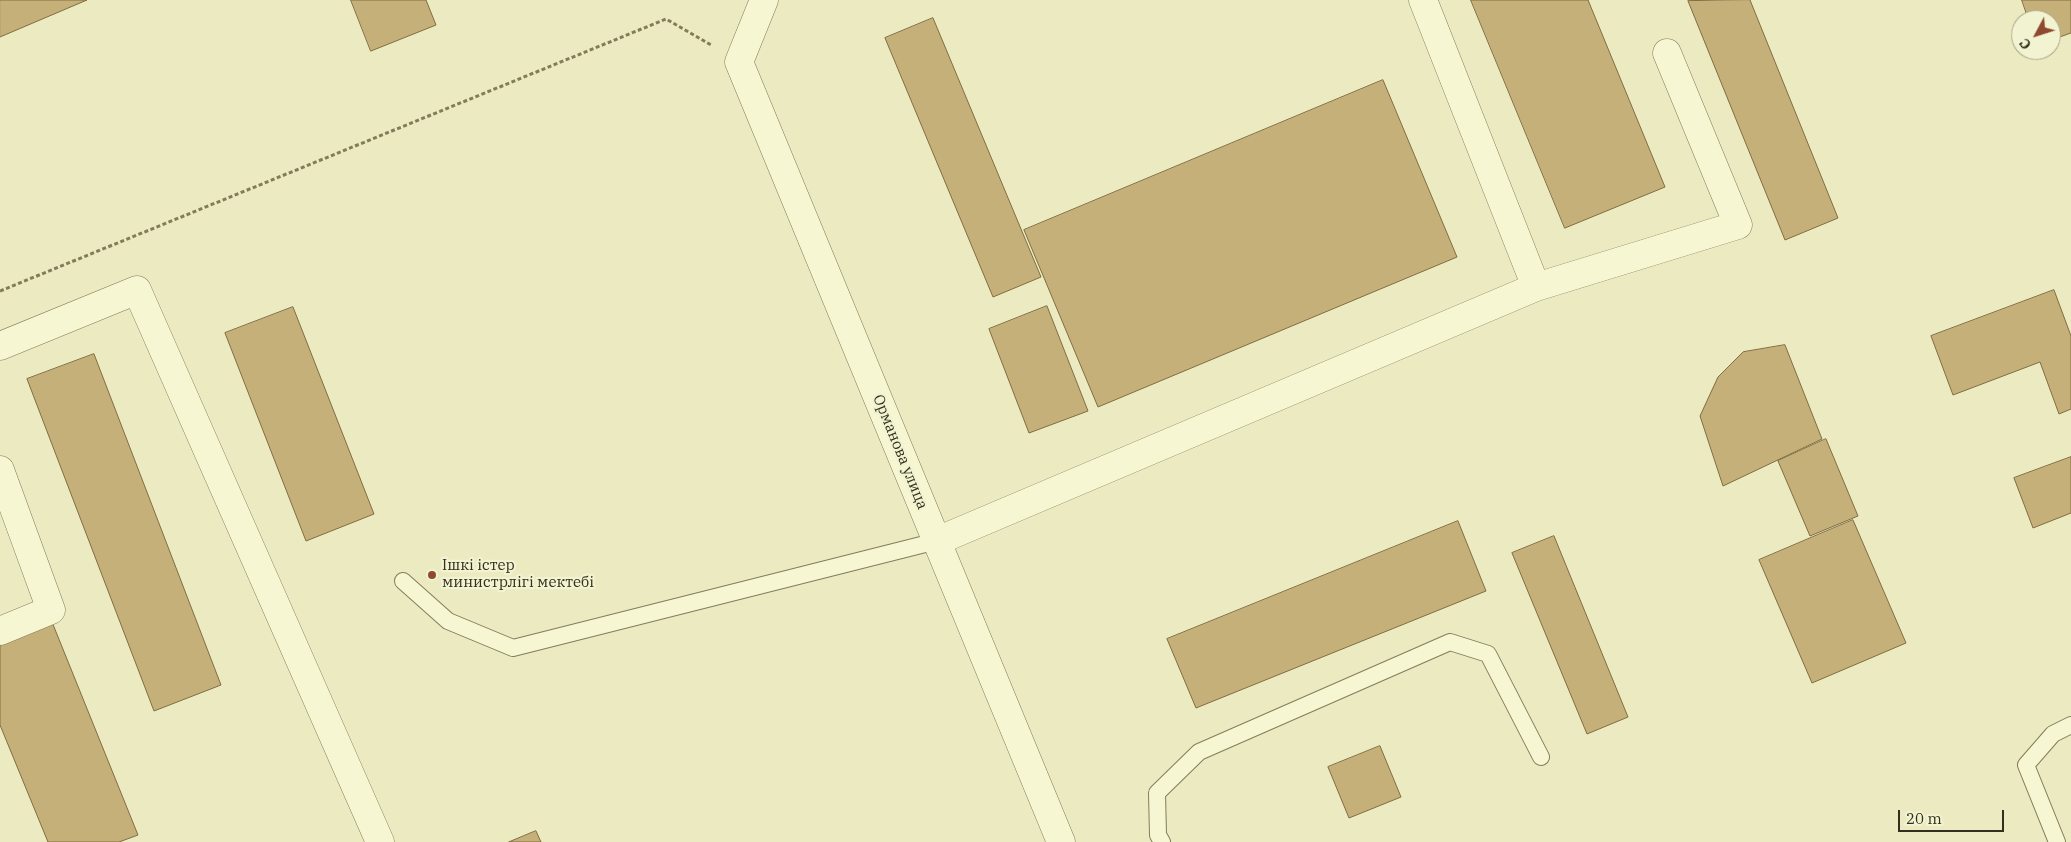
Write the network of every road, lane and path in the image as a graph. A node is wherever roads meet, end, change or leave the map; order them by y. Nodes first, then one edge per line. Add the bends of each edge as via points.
1 (764, 0) edge
2 (1423, 0) edge
3 (1667, 53) dead end
4 (739, 62) junction
5 (1536, 287) junction
6 (0, 291) edge
7 (0, 346) edge
8 (0, 470) edge
9 (937, 541) junction
10 (402, 581) dead end
11 (0, 632) edge
12 (2071, 725) edge
13 (1541, 757) dead end
14 (380, 842) edge
15 (1061, 842) edge
16 (1162, 842) edge
17 (2057, 842) edge

1 - 4 street
2 - 5 street
3 - 5 street via 1738,225
4 - 6 path via 666,19
4 - 9 street, Орманова улица
5 - 9 street
7 - 14 street via 137,290
8 - 11 street via 51,610
9 - 10 lane via 513,648 448,621
9 - 15 street, Орманова улица
12 - 17 lane via 2053,734 2026,765
13 - 16 lane via 1488,654 1450,642 1199,752 1157,793 1158,835

